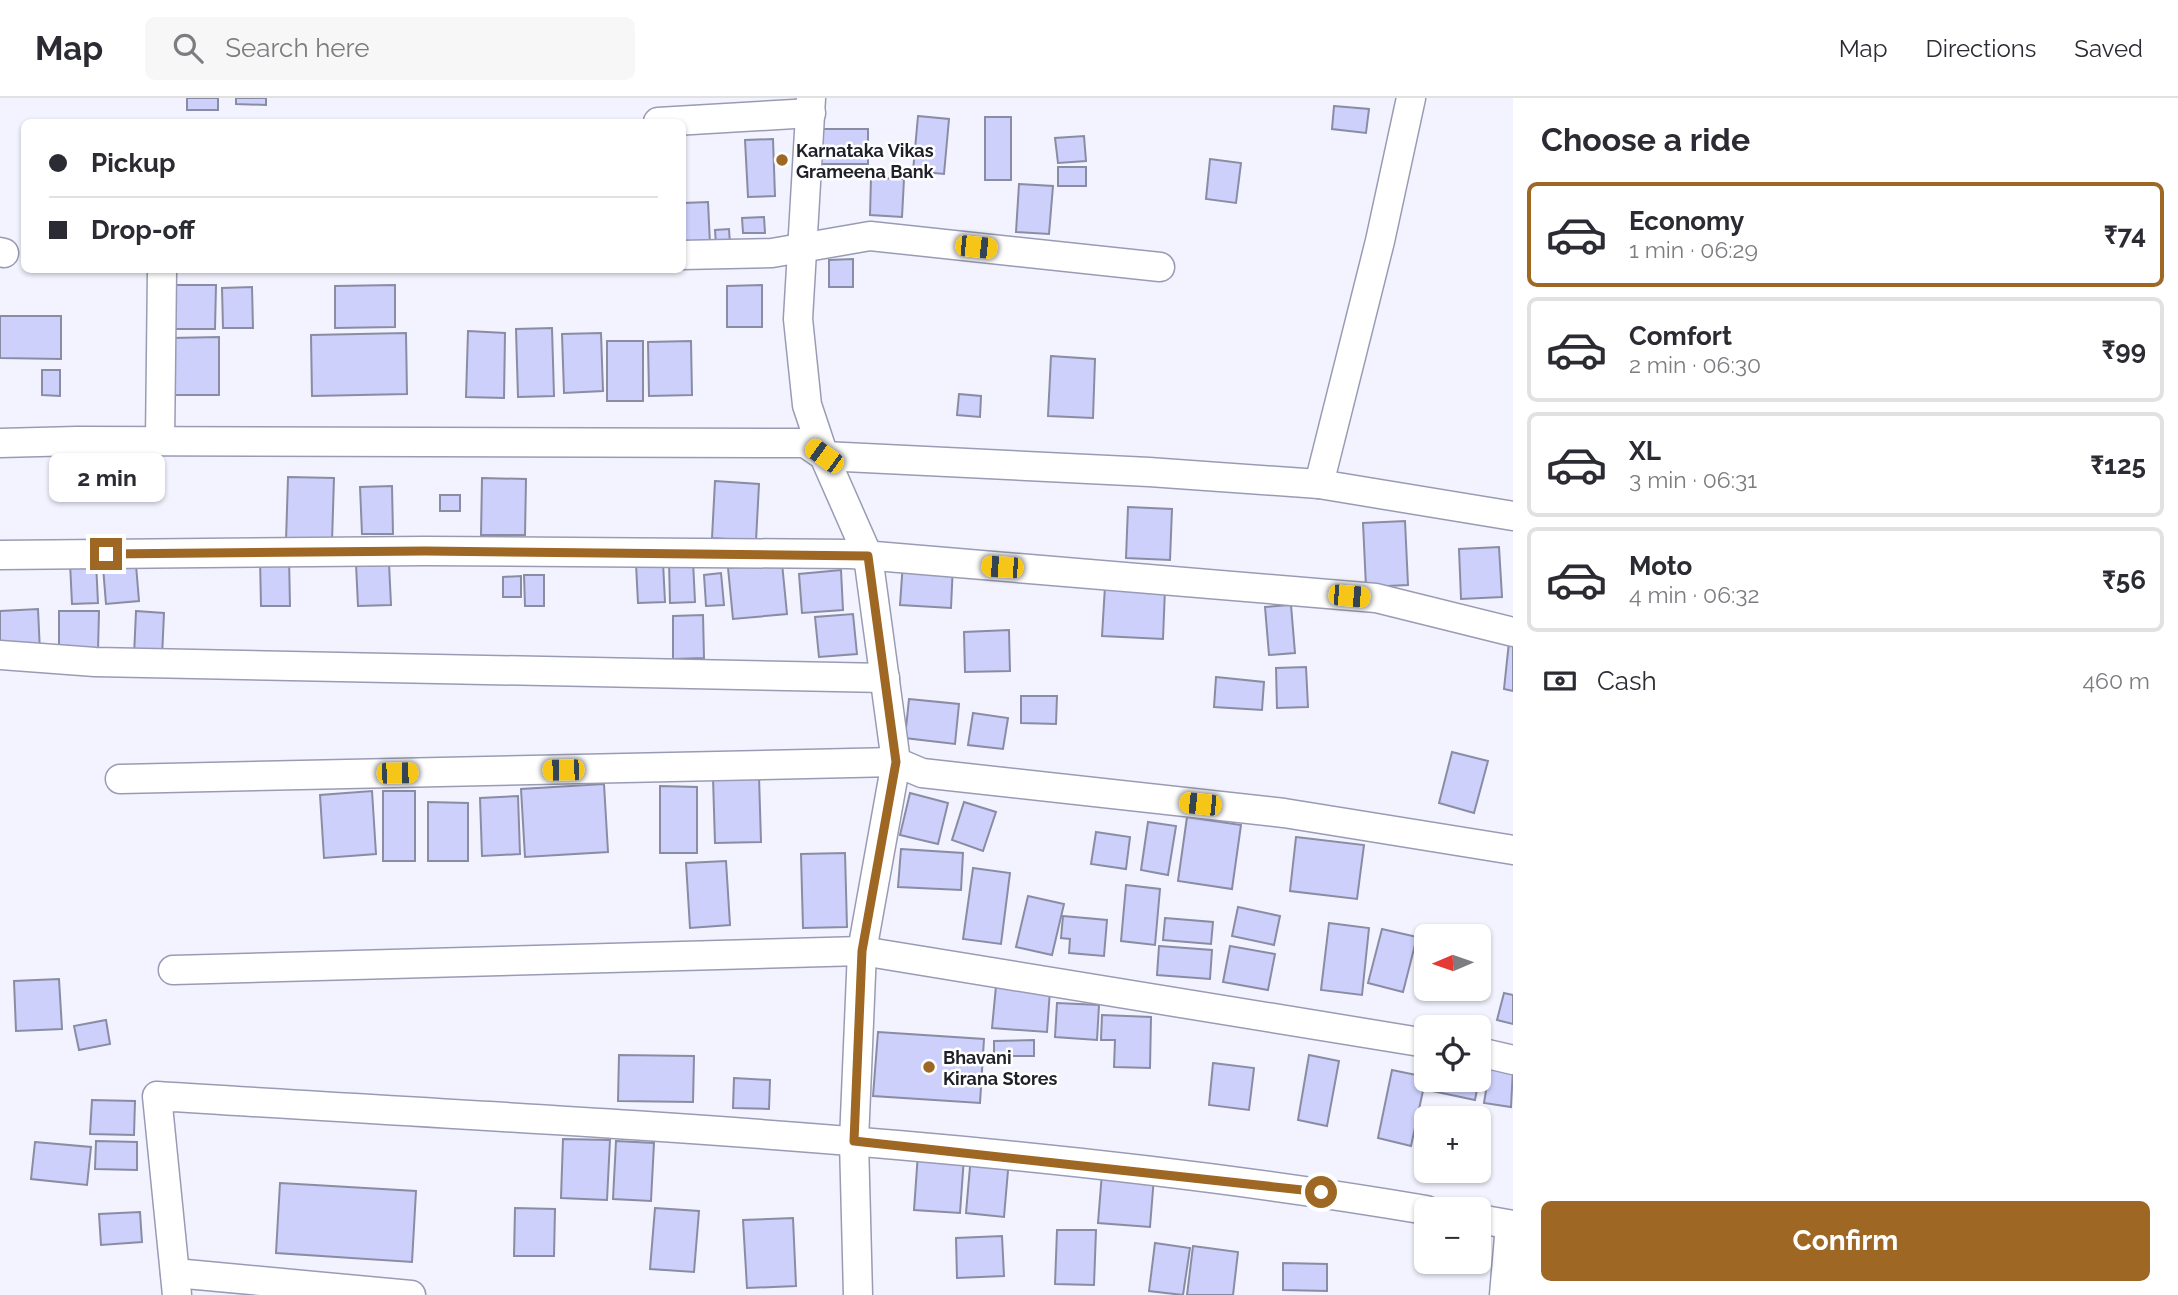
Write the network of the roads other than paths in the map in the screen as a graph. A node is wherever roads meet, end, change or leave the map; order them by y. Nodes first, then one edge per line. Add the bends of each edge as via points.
1 (1412, 98) edge
2 (811, 106) edge
3 (686, 119) edge
4 (803, 248) junction
5 (686, 255) edge
6 (1160, 267) dead end
7 (162, 273) edge
8 (160, 441) junction
9 (0, 443) edge
10 (824, 456) junction
11 (1319, 484) junction
12 (1513, 516) edge
13 (0, 555) edge
14 (868, 556) junction
15 (1513, 632) edge
16 (0, 655) edge
17 (885, 678) junction
18 (896, 762) junction
19 (120, 779) dead end
20 (1513, 850) edge
21 (862, 951) junction
22 (173, 970) dead end
23 (1414, 1041) edge
24 (1491, 1055) edge
25 (1513, 1060) edge
26 (854, 1141) junction
27 (1414, 1208) edge
28 (1491, 1221) edge
29 (1512, 1225) edge
30 (176, 1284) edge
31 (411, 1295) edge
32 (858, 1295) edge
33 (1504, 1295) edge

1 - 11 street
2 - 3 street
2 - 4 street
4 - 5 street
4 - 6 street via 870,236
4 - 10 street via 800,332 807,405
7 - 8 street
8 - 9 street
8 - 10 street via 805,443
10 - 11 street
10 - 14 street
11 - 12 street
13 - 14 street via 438,551
14 - 15 street via 1376,598
14 - 17 street
16 - 17 street via 94,662
17 - 18 street
18 - 19 street
18 - 20 street via 922,773 1284,813
18 - 21 street
21 - 22 street
21 - 23 street
21 - 26 street
24 - 25 street
26 - 27 street via 1295,1188
26 - 30 street via 157,1096
26 - 32 street
28 - 29 street
29 - 33 street
30 - 31 street

